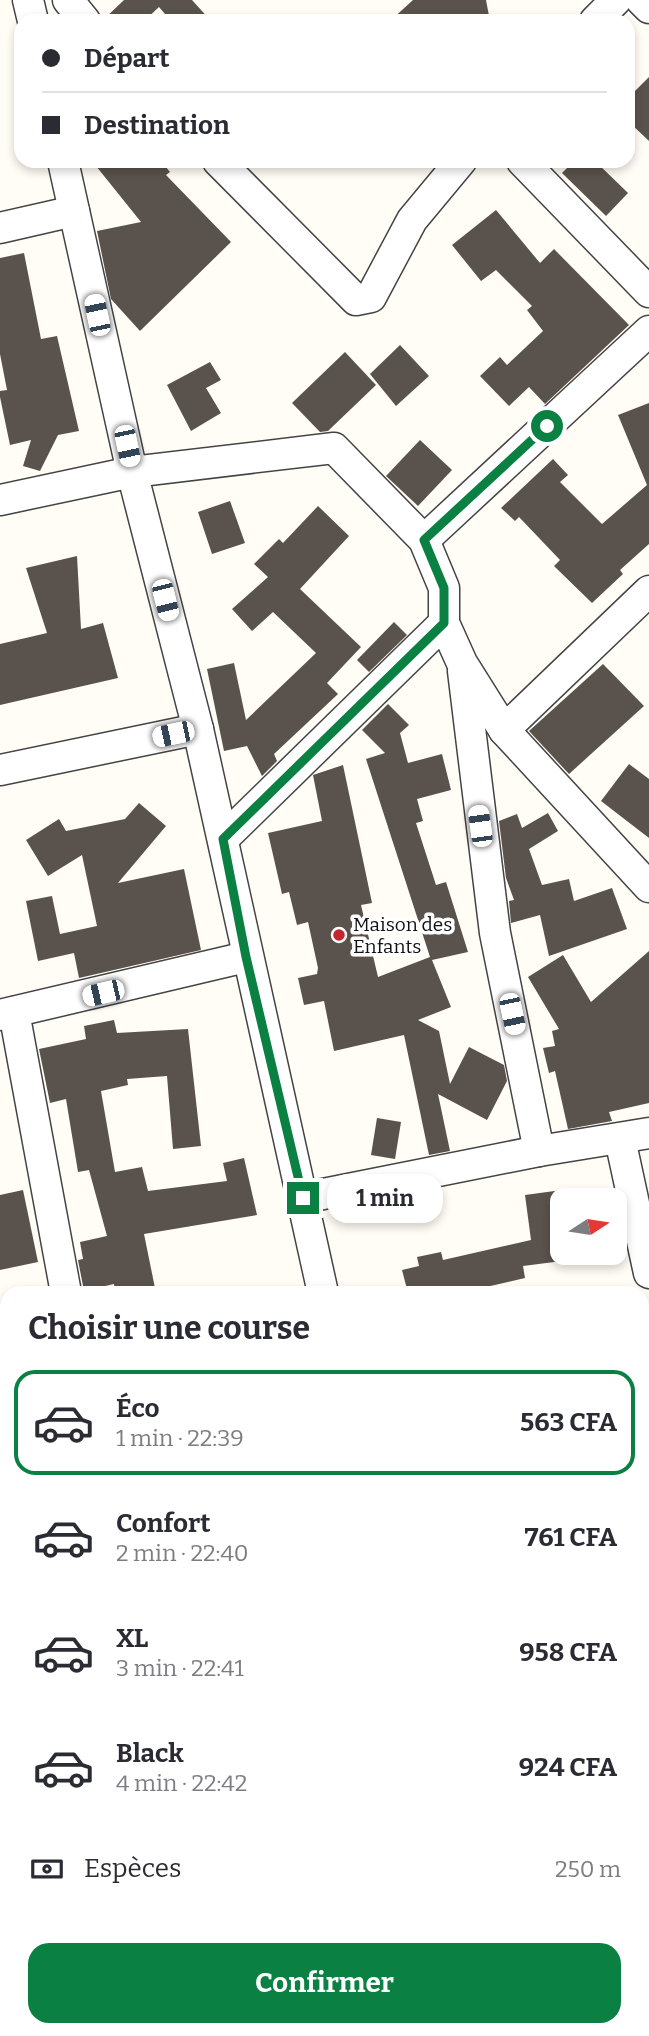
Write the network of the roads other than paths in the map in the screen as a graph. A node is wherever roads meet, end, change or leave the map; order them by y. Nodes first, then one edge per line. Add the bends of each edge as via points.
1 (68, 0) edge
2 (616, 0) edge
3 (641, 0) edge
4 (649, 8) edge
5 (79, 14) edge
6 (602, 14) edge
7 (65, 168) edge
8 (225, 168) edge
9 (455, 168) edge
10 (529, 168) edge
11 (74, 211) junction
12 (0, 228) edge
13 (649, 292) edge
14 (649, 331) edge
15 (132, 472) junction
16 (0, 499) edge
17 (424, 540) junction
18 (649, 591) edge
19 (444, 623) junction
20 (462, 663) junction
21 (198, 729) junction
22 (503, 730) junction
23 (0, 770) edge
24 (223, 839) junction
25 (649, 887) edge
26 (246, 957) junction
27 (7, 1014) edge
28 (649, 1133) edge
29 (620, 1139) junction
30 (539, 1151) junction
31 (303, 1198) junction
32 (649, 1273) edge
33 (65, 1286) edge
34 (322, 1286) edge

1 - 5 street
2 - 6 street
3 - 4 street
7 - 11 street
8 - 9 street via 356,300 371,297 412,220
10 - 13 street
11 - 12 street
11 - 15 street
14 - 17 street
15 - 16 street
15 - 17 street via 334,448
15 - 21 street
17 - 19 street via 444,588
18 - 22 street
19 - 20 street
19 - 24 street
20 - 22 street
20 - 30 street via 495,933
21 - 23 street
21 - 24 street
22 - 25 street
24 - 26 street
26 - 27 street
26 - 31 street
27 - 33 street
28 - 29 street
29 - 30 street
29 - 32 street
30 - 31 street
31 - 34 street

